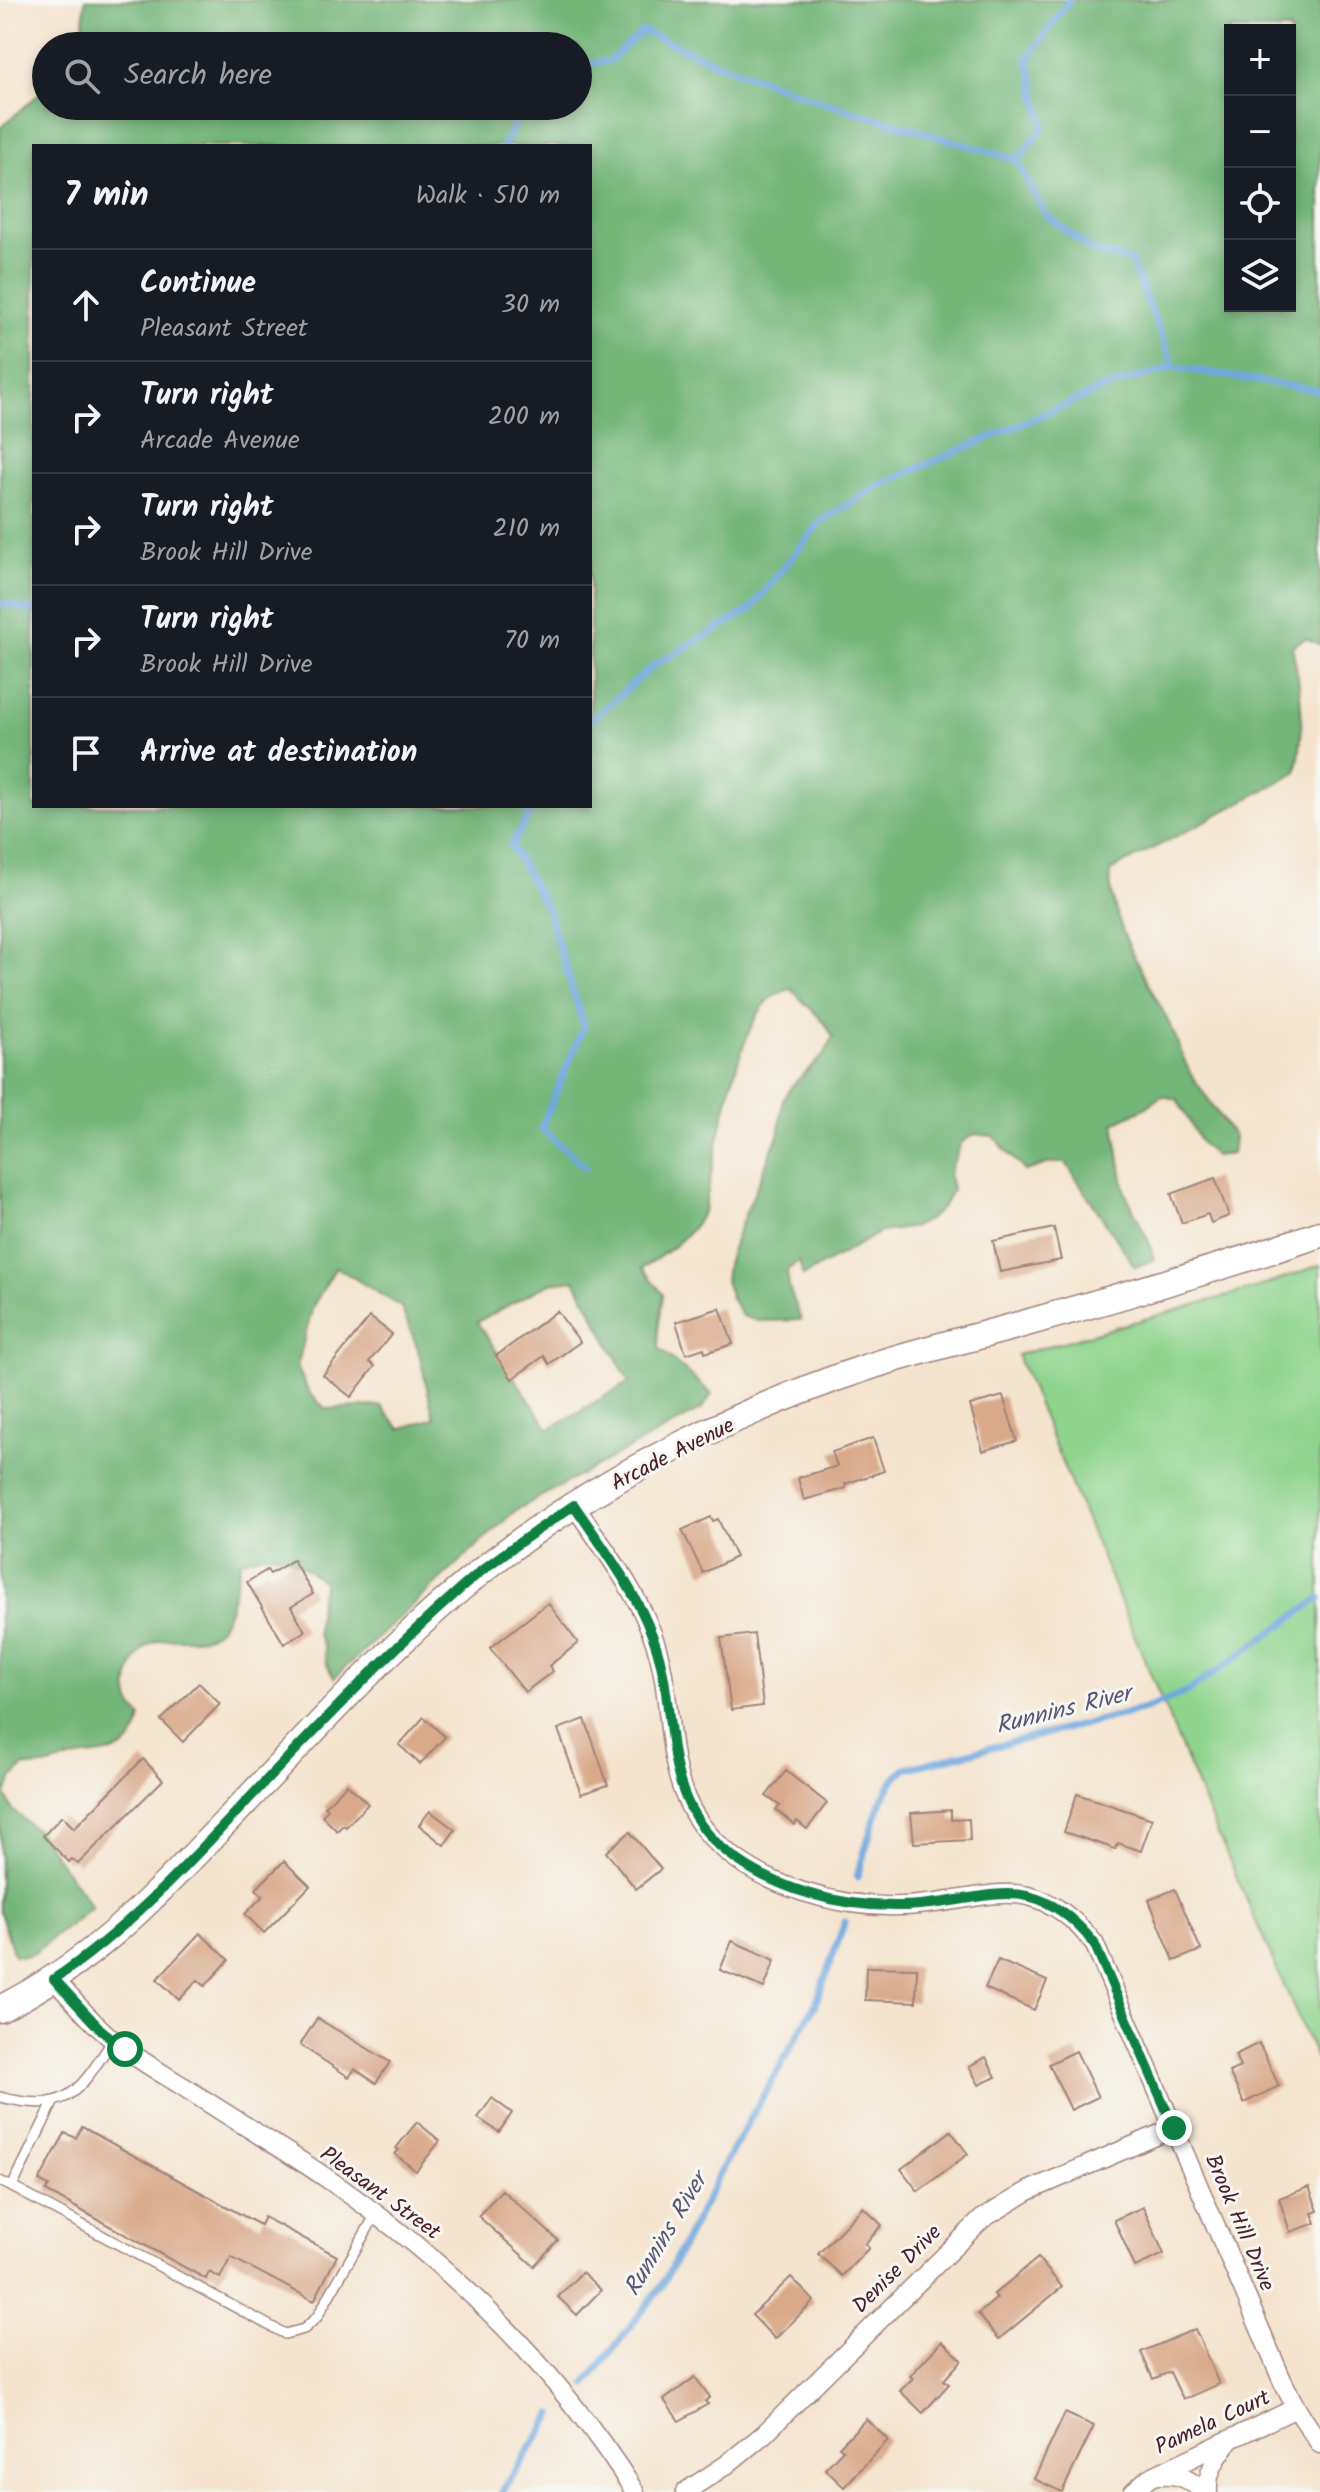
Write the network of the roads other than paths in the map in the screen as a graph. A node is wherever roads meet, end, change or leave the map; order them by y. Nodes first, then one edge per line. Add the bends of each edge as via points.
1 (1320, 1234) edge
2 (574, 1505) junction
3 (54, 1979) junction
4 (0, 2009) edge
5 (113, 2040) junction
6 (0, 2097) edge
7 (53, 2103) junction
8 (1174, 2128) junction
9 (0, 2181) edge
10 (12, 2187) junction
11 (376, 2214) junction
12 (1296, 2408) junction
13 (1231, 2439) junction
14 (1320, 2444) edge
15 (1149, 2478) junction
16 (635, 2492) edge
17 (685, 2492) edge
18 (1133, 2492) edge
19 (1205, 2492) edge

1 - 2 main road, Arcade Avenue via 1096,1304 867,1367 702,1436
2 - 3 main road, Arcade Avenue via 499,1557 435,1611 143,1908
2 - 8 street, Brook Hill Drive via 644,1612 664,1673 679,1782 715,1841 765,1876 842,1901 900,1906 1008,1893 1059,1908 1094,1943
3 - 4 main road, Arcade Avenue
3 - 5 street, Pleasant Street
5 - 7 lane via 83,2086
5 - 11 street, Pleasant Street
6 - 7 lane
7 - 10 lane
8 - 12 street, Brook Hill Drive
8 - 17 street, Denise Drive via 1028,2191 982,2219 764,2434
9 - 10 lane
10 - 11 lane via 285,2334 304,2329 317,2317
11 - 16 street, Pleasant Street via 505,2325 591,2426
12 - 13 street, Pamela Court
12 - 14 street, Brook Hill Drive
13 - 15 street, Pamela Court
13 - 19 street via 1213,2464
15 - 18 street, Pamela Court
15 - 19 street, Pamela Court via 1179,2475

